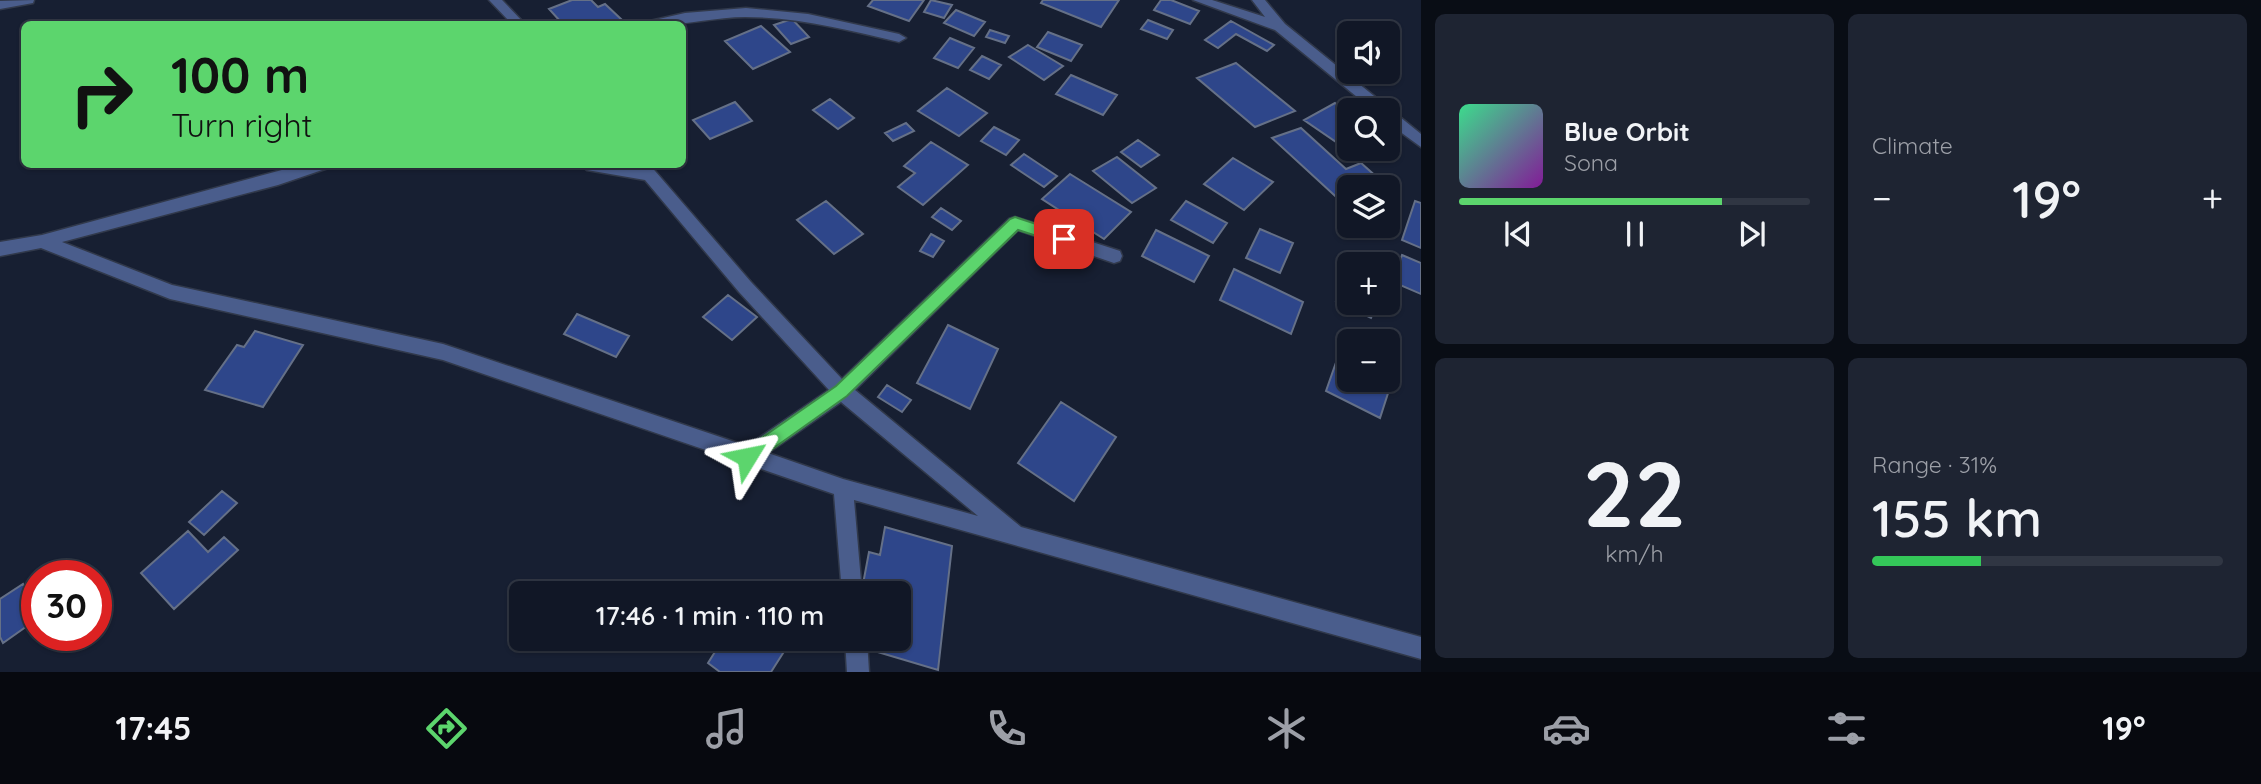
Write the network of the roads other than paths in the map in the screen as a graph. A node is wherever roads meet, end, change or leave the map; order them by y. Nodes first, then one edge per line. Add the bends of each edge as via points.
1 (28, 0) edge
2 (495, 0) edge
3 (1199, 0) edge
4 (1258, 0) edge
5 (0, 5) edge
6 (516, 21) edge
7 (664, 21) edge
8 (1280, 27) junction
9 (899, 38) dead end
10 (1367, 98) edge
11 (1400, 125) edge
12 (1421, 142) edge
13 (311, 168) edge
14 (625, 168) edge
15 (644, 170) edge
16 (42, 242) junction
17 (0, 249) edge
18 (1114, 256) dead end
19 (842, 391) junction
20 (747, 457) junction
21 (843, 488) junction
22 (1018, 536) junction
23 (851, 581) edge
24 (1421, 648) edge
25 (857, 651) edge
26 (858, 672) edge

1 - 5 street
2 - 6 street
3 - 8 street
4 - 8 street
7 - 9 street via 713,8 779,8
8 - 10 street
11 - 12 street
13 - 16 street
14 - 15 street
15 - 19 street
16 - 17 street
16 - 20 street via 170,292 443,352
18 - 19 street via 1015,223
19 - 20 street
19 - 22 street
20 - 21 street
21 - 22 street
21 - 23 street
22 - 24 street
25 - 26 street

